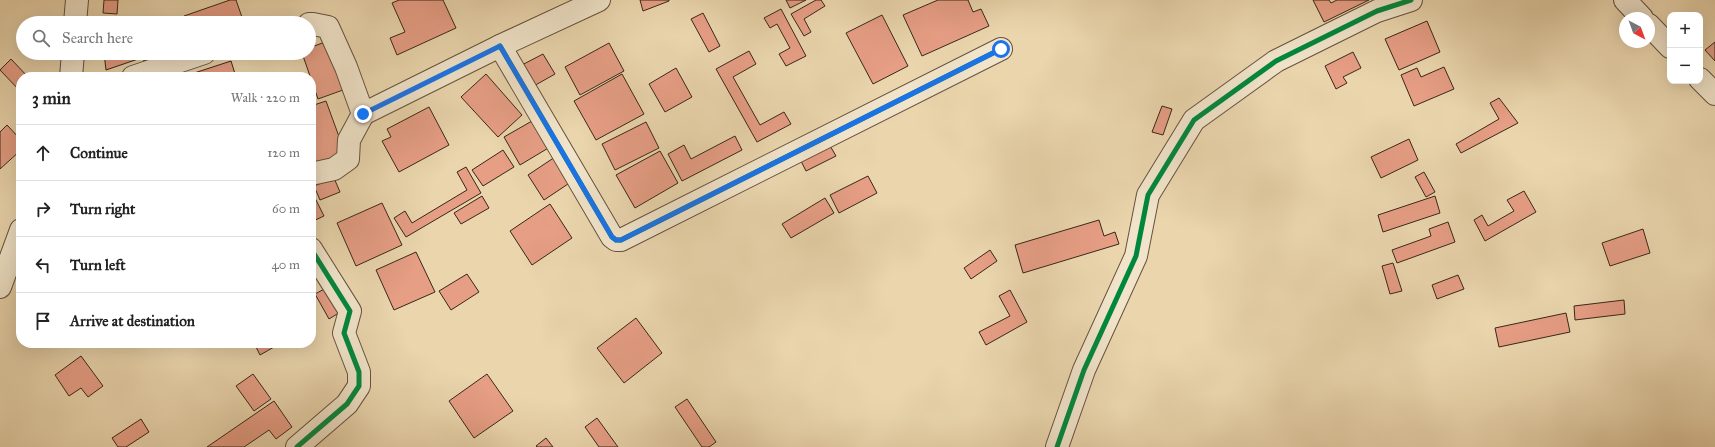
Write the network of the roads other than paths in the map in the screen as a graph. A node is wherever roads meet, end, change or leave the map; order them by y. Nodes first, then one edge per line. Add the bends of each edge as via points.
1 (77, 0) edge
2 (599, 0) edge
3 (1411, 0) edge
4 (1625, 0) edge
5 (1636, 12) edge
6 (76, 16) edge
7 (316, 25) edge
8 (1655, 31) edge
9 (1667, 44) edge
10 (500, 46) junction
11 (1001, 49) dead end
12 (72, 60) edge
13 (183, 60) edge
14 (71, 72) edge
15 (148, 72) edge
16 (1703, 82) edge
17 (1715, 94) edge
18 (363, 114) junction
19 (316, 173) edge
20 (16, 244) edge
21 (316, 257) edge
22 (0, 287) edge
23 (297, 447) edge
24 (1057, 447) edge

1 - 6 street
2 - 10 street
3 - 24 street via 1377,11 1276,61 1194,120 1148,196 1136,256 1084,370
4 - 5 street
7 - 18 street via 328,28
8 - 9 street
10 - 11 street via 616,240 621,240
10 - 18 street
12 - 14 street
13 - 15 street
16 - 17 street
18 - 19 street via 349,140 348,159 334,169
20 - 22 street
21 - 23 street via 350,311 344,333 359,372 359,386 347,404

